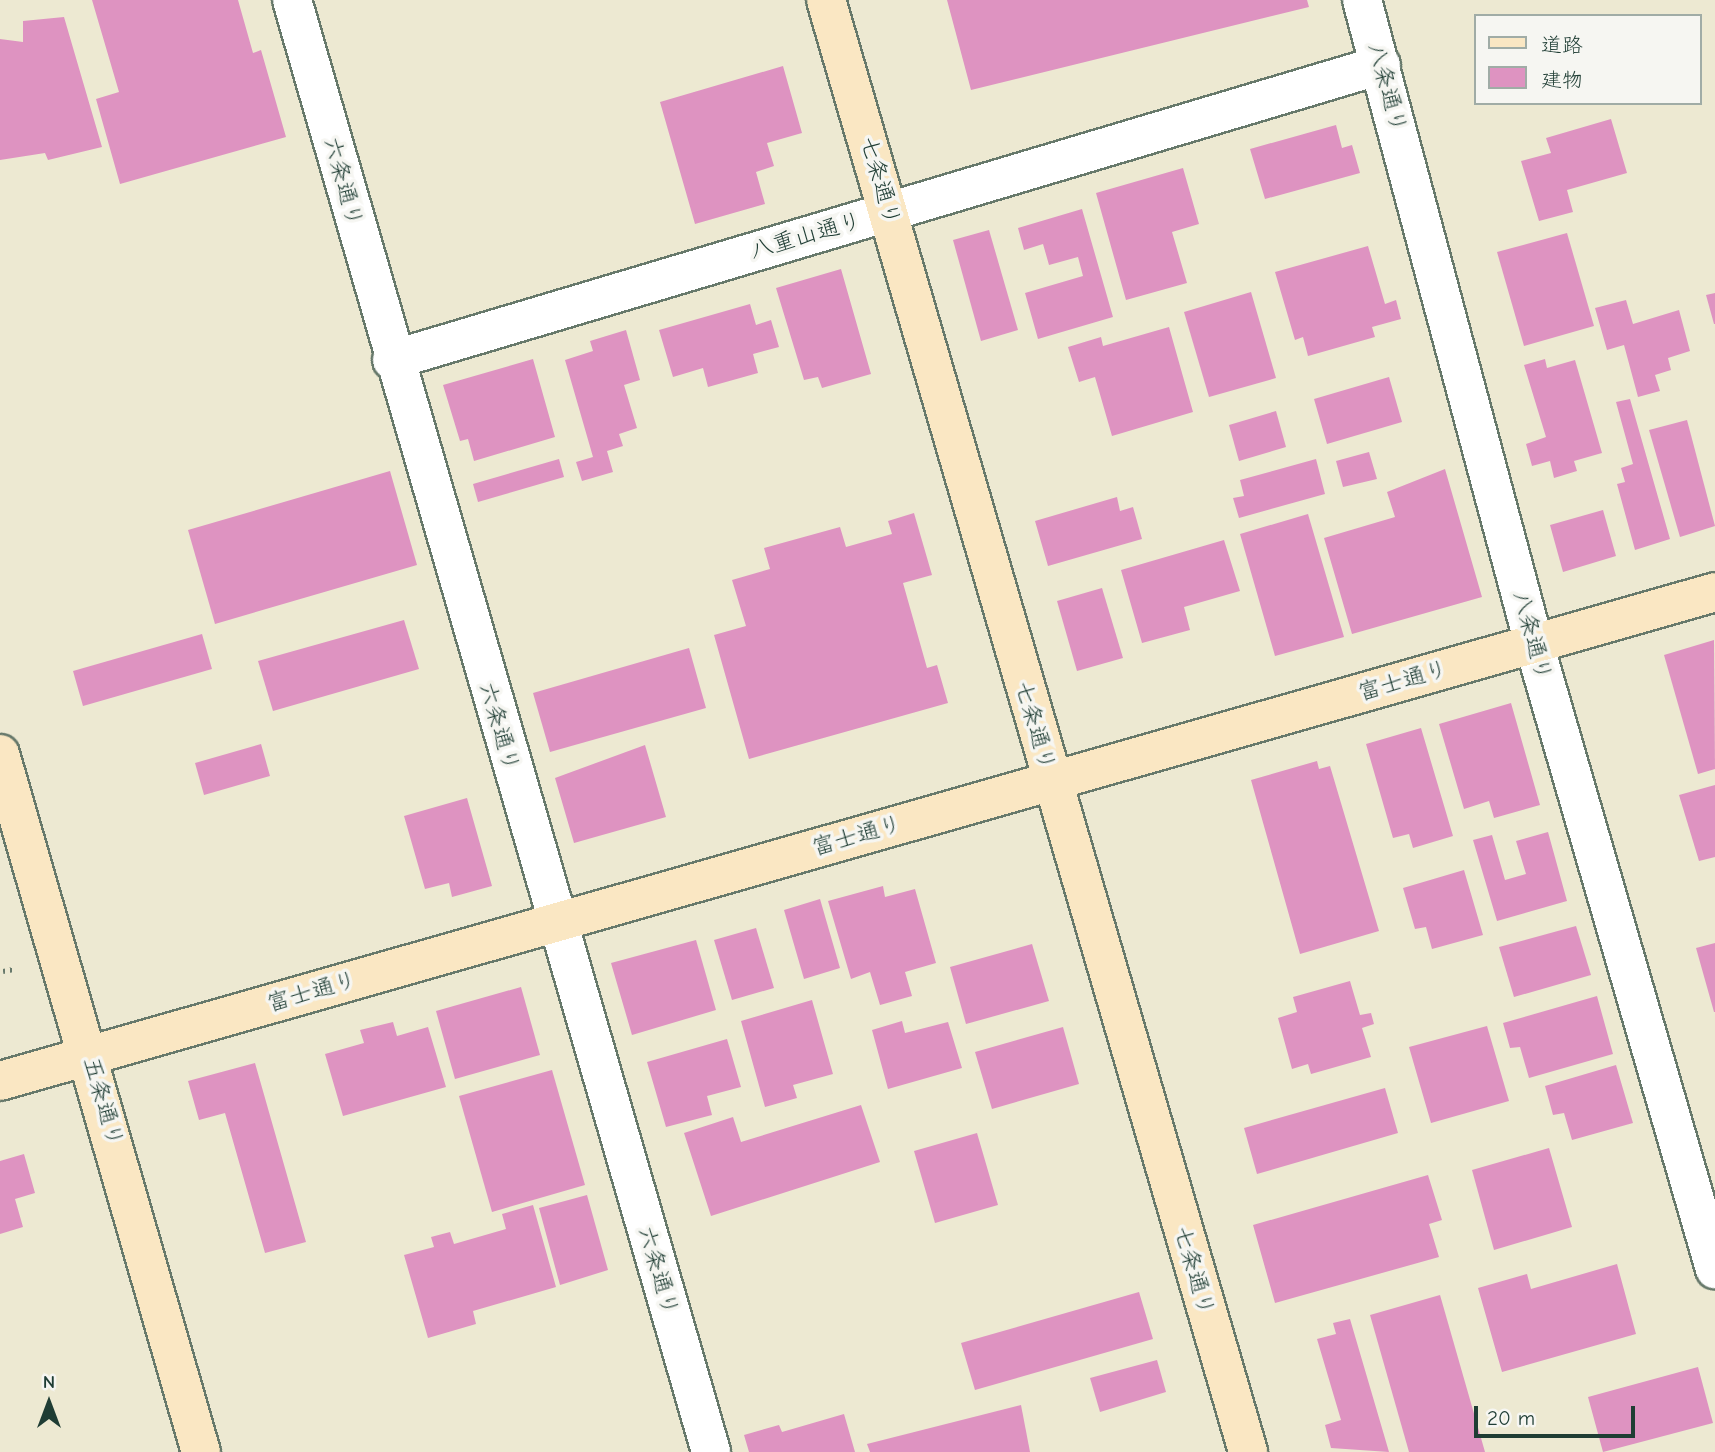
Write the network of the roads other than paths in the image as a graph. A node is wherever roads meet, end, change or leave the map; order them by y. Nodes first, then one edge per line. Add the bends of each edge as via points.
1 (292, 0) edge
2 (826, 0) edge
3 (1362, 0) edge
4 (1381, 65) junction
5 (889, 212) junction
6 (391, 359) junction
7 (1715, 592) edge
8 (1534, 644) junction
9 (0, 754) edge
10 (1051, 781) junction
11 (556, 922) junction
12 (90, 1055) junction
13 (0, 1081) edge
14 (1715, 1269) edge
15 (201, 1452) edge
16 (711, 1452) edge
17 (1248, 1452) edge

1 - 6 street, 六条通り
2 - 5 street, 七条通り
3 - 4 street, 八条通り
4 - 5 street, 八重山通り
4 - 8 street, 八条通り
5 - 6 street, 八重山通り
5 - 10 street, 七条通り
6 - 11 street, 六条通り
7 - 8 street, 富士通り
8 - 10 street, 富士通り
8 - 14 street, 八条通り
9 - 12 street, 五条通り
10 - 11 street, 富士通り
10 - 17 street, 七条通り
11 - 12 street, 富士通り
11 - 16 street, 六条通り
12 - 13 street, 富士通り
12 - 15 street, 五条通り

